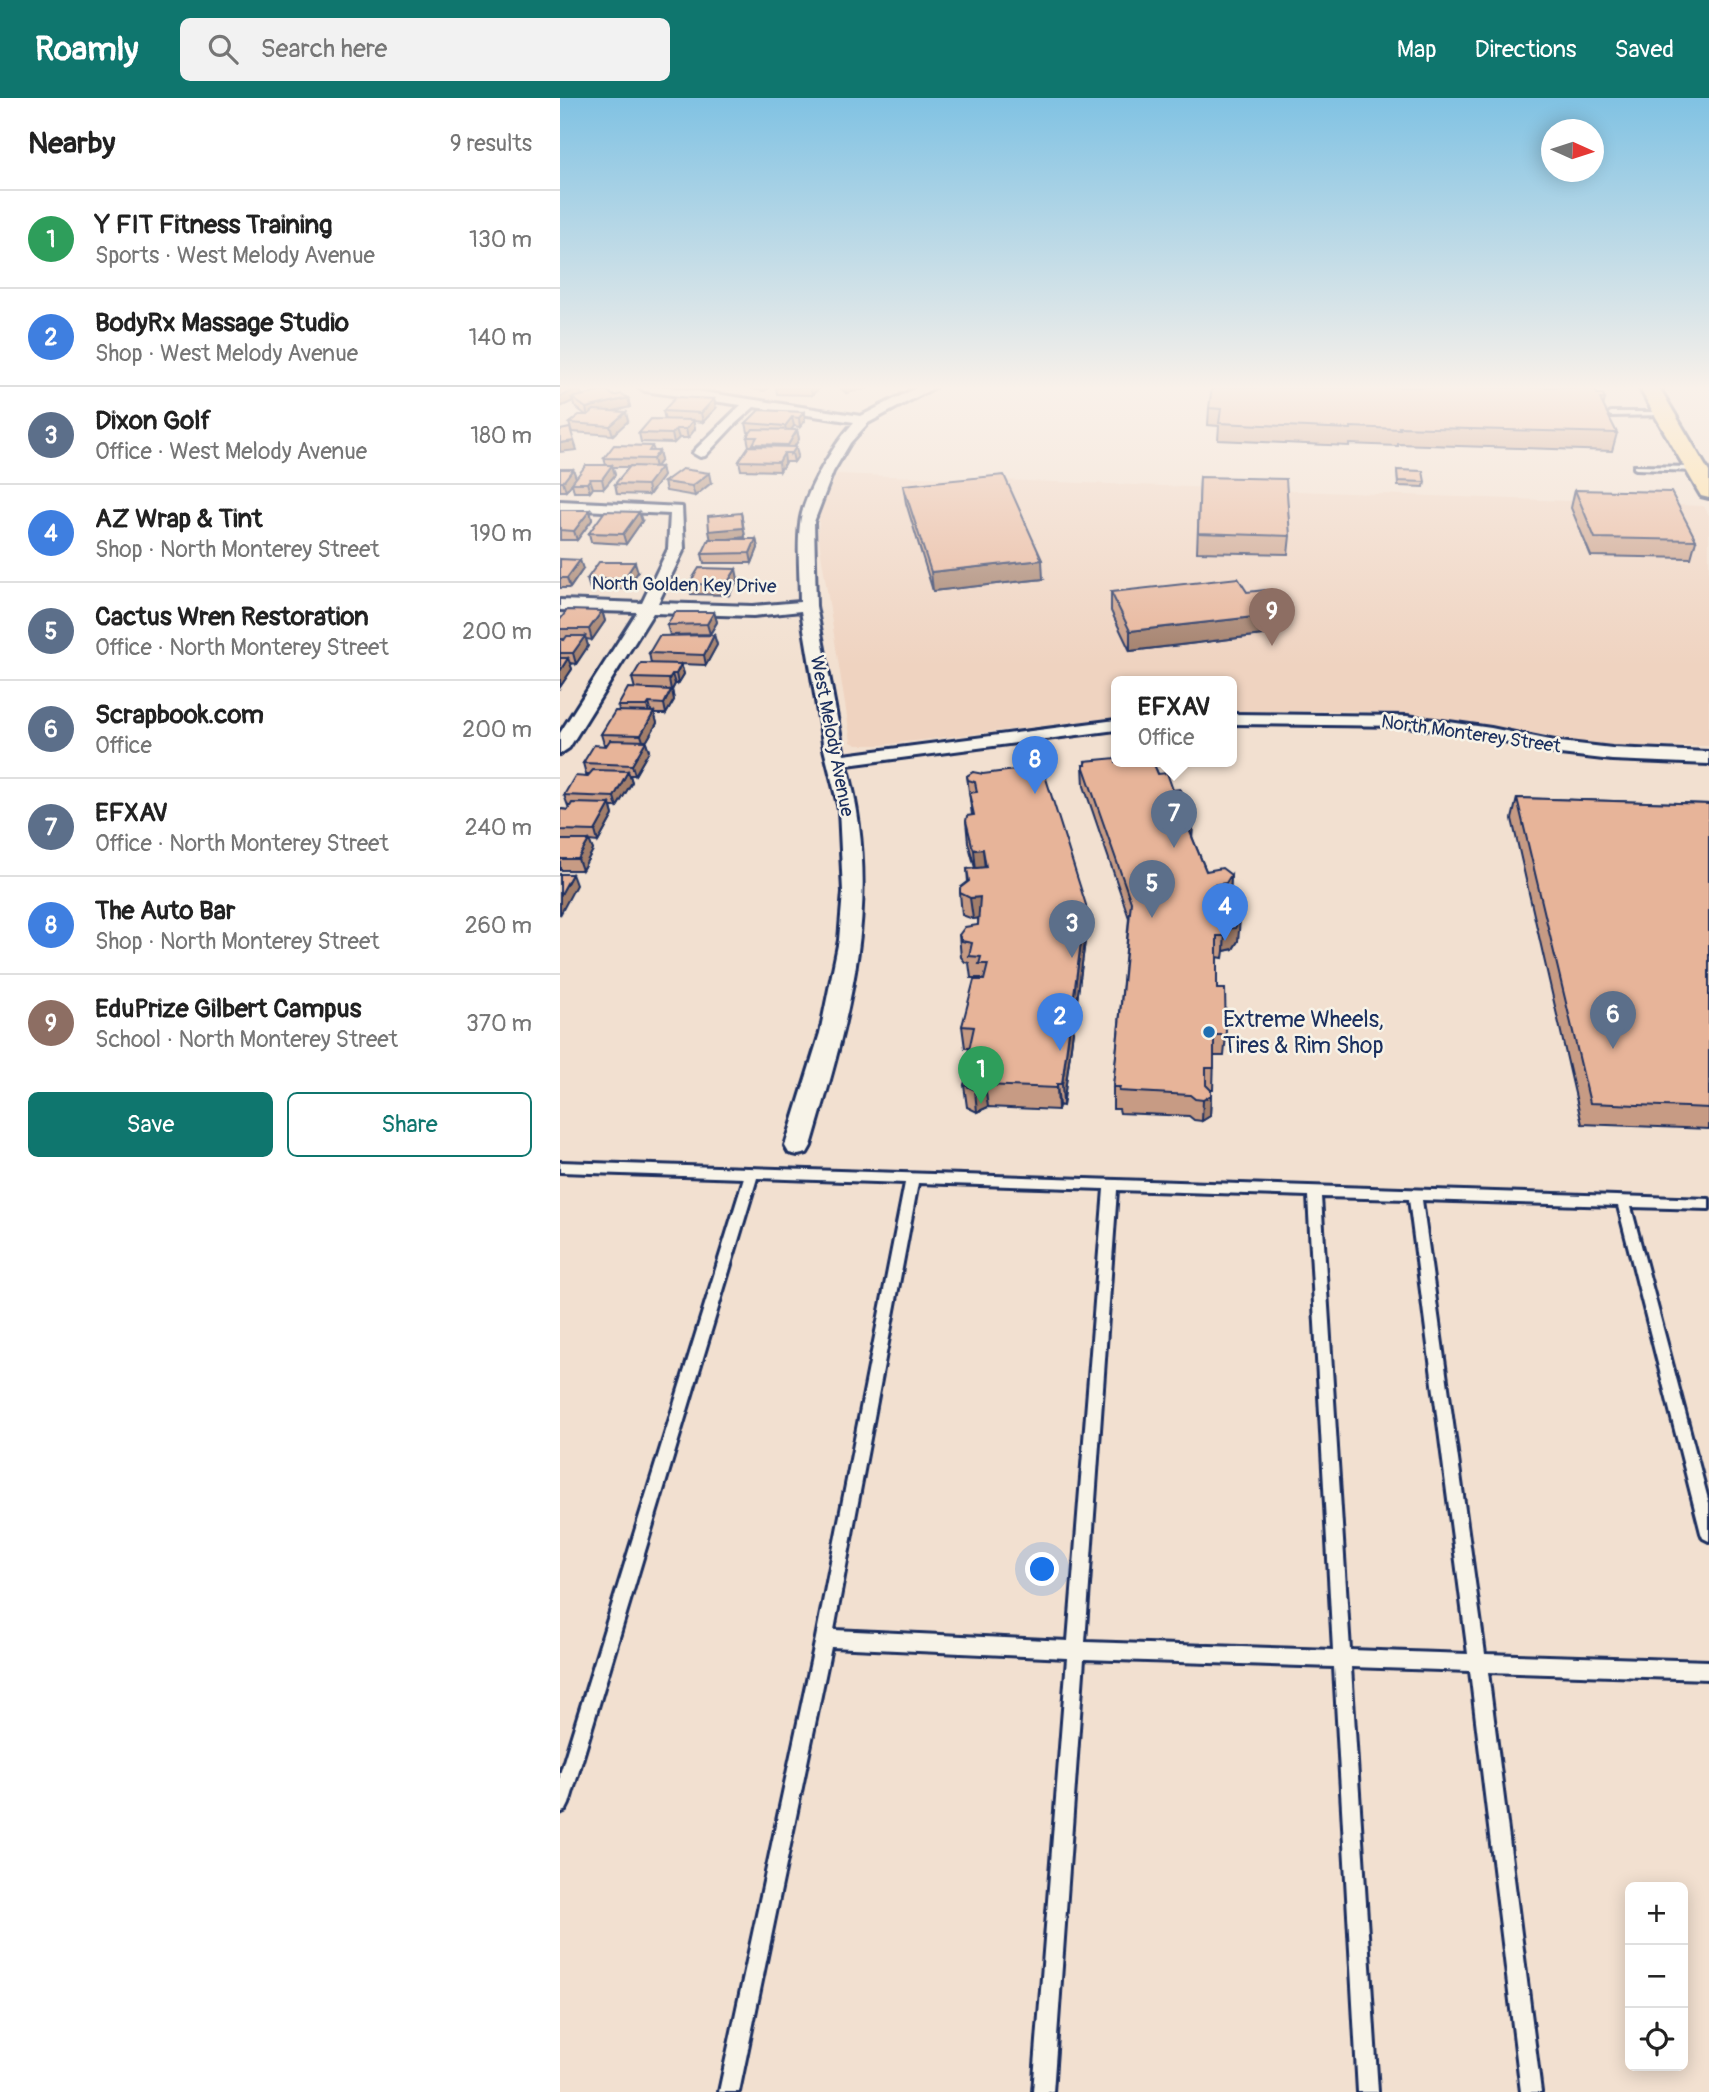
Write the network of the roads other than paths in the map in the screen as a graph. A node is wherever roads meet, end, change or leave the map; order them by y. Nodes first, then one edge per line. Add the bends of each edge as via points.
1 (823, 480) edge
2 (560, 505) edge
3 (560, 605) edge
4 (808, 606) junction
5 (648, 607) junction
6 (1237, 719) edge
7 (1111, 726) edge
8 (560, 748) edge
9 (1709, 758) edge
10 (838, 761) junction
11 (798, 1146) dead end
12 (560, 1167) edge
13 (752, 1173) junction
14 (912, 1179) junction
15 (1111, 1185) junction
16 (1314, 1191) junction
17 (1415, 1195) junction
18 (1623, 1201) junction
19 (1709, 1204) edge
20 (1709, 1533) edge
21 (824, 1638) junction
22 (1078, 1650) junction
23 (1341, 1659) junction
24 (1478, 1663) junction
25 (1709, 1670) edge
26 (560, 1804) edge
27 (729, 2092) edge
28 (1043, 2092) edge
29 (1368, 2092) edge
30 (1531, 2092) edge

1 - 4 street, West Melody Avenue via 807,522
2 - 5 street via 677,510 676,549
3 - 5 street, North Golden Key Drive
4 - 5 street, North Golden Key Drive via 752,611
4 - 10 street, West Melody Avenue
5 - 8 street
6 - 9 street, North Monterey Street via 1407,721 1560,748
7 - 10 street
10 - 11 street, West Melody Avenue via 849,809 850,940 832,1032
12 - 13 lane
13 - 14 lane
13 - 26 lane
14 - 15 lane
14 - 21 lane
15 - 16 lane
15 - 22 lane
16 - 17 lane
16 - 23 lane
17 - 18 lane
17 - 24 lane
18 - 19 lane
18 - 20 lane
21 - 22 lane
21 - 27 lane
22 - 23 lane
22 - 28 lane
23 - 24 lane
23 - 29 lane
24 - 25 lane
24 - 30 lane

